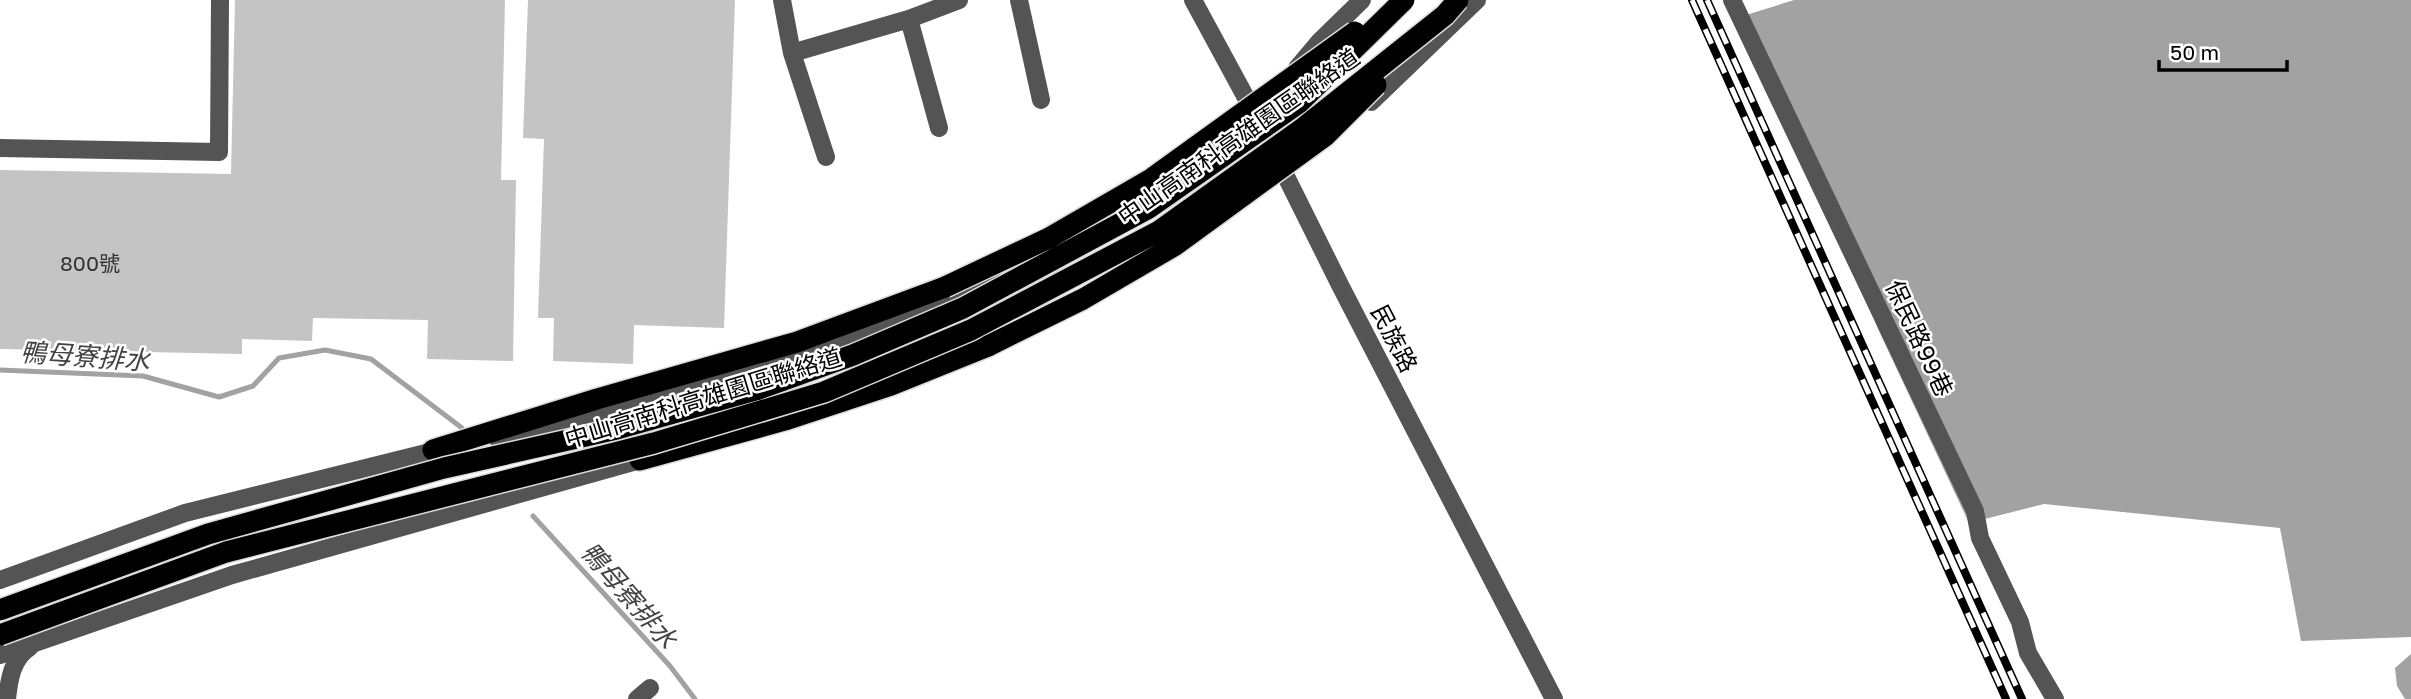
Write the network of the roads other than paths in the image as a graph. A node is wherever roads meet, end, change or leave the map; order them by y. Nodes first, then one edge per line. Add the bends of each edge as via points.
1 (220, 0) edge
2 (782, 0) edge
3 (959, 0) edge
4 (1019, 0) edge
5 (1193, 0) edge
6 (1363, 0) edge
7 (1402, 0) edge
8 (1477, 0) edge
9 (1732, 0) edge
10 (1451, 8) edge
11 (909, 19) junction
12 (792, 53) junction
13 (1041, 100) dead end
14 (1257, 118) junction
15 (939, 128) dead end
16 (0, 148) edge
17 (826, 157) dead end
18 (1278, 159) junction
19 (433, 450) junction
20 (640, 460) junction
21 (0, 580) edge
22 (0, 610) edge
23 (0, 635) edge
24 (36, 643) junction
25 (0, 655) edge
26 (7, 699) edge
27 (1554, 699) edge
28 (2055, 699) edge

1 - 16 street via 219,152
2 - 12 street
3 - 11 street
4 - 13 street
5 - 14 street, 民族路
6 - 14 street via 1319,42
7 - 19 highway, bridge via 1151,179 1049,238 945,286 797,341
7 - 22 highway, 中山高南科高雄園區聯絡道, bridge via 1299,103 1149,208 963,308 756,390 617,429 444,468 208,534
8 - 18 street via 1364,108
9 - 28 street, 保民路99巷 via 1975,511 1980,538 2020,622 2028,653
10 - 20 highway, bridge via 1325,136 1174,246 1083,299 988,346 891,385
10 - 23 highway, 中山高南科高雄園區聯絡道, bridge via 1303,128 1159,231 971,330 824,392 654,443 226,552
11 - 12 street
11 - 15 street
12 - 17 street
14 - 18 street, 民族路
14 - 19 street via 1155,190 1097,222 839,347 559,426
18 - 20 street via 1135,253 996,327
18 - 27 street, 民族路
19 - 21 street via 185,513
20 - 24 street via 232,575
24 - 25 street
24 - 26 street via 20,653 9,679

